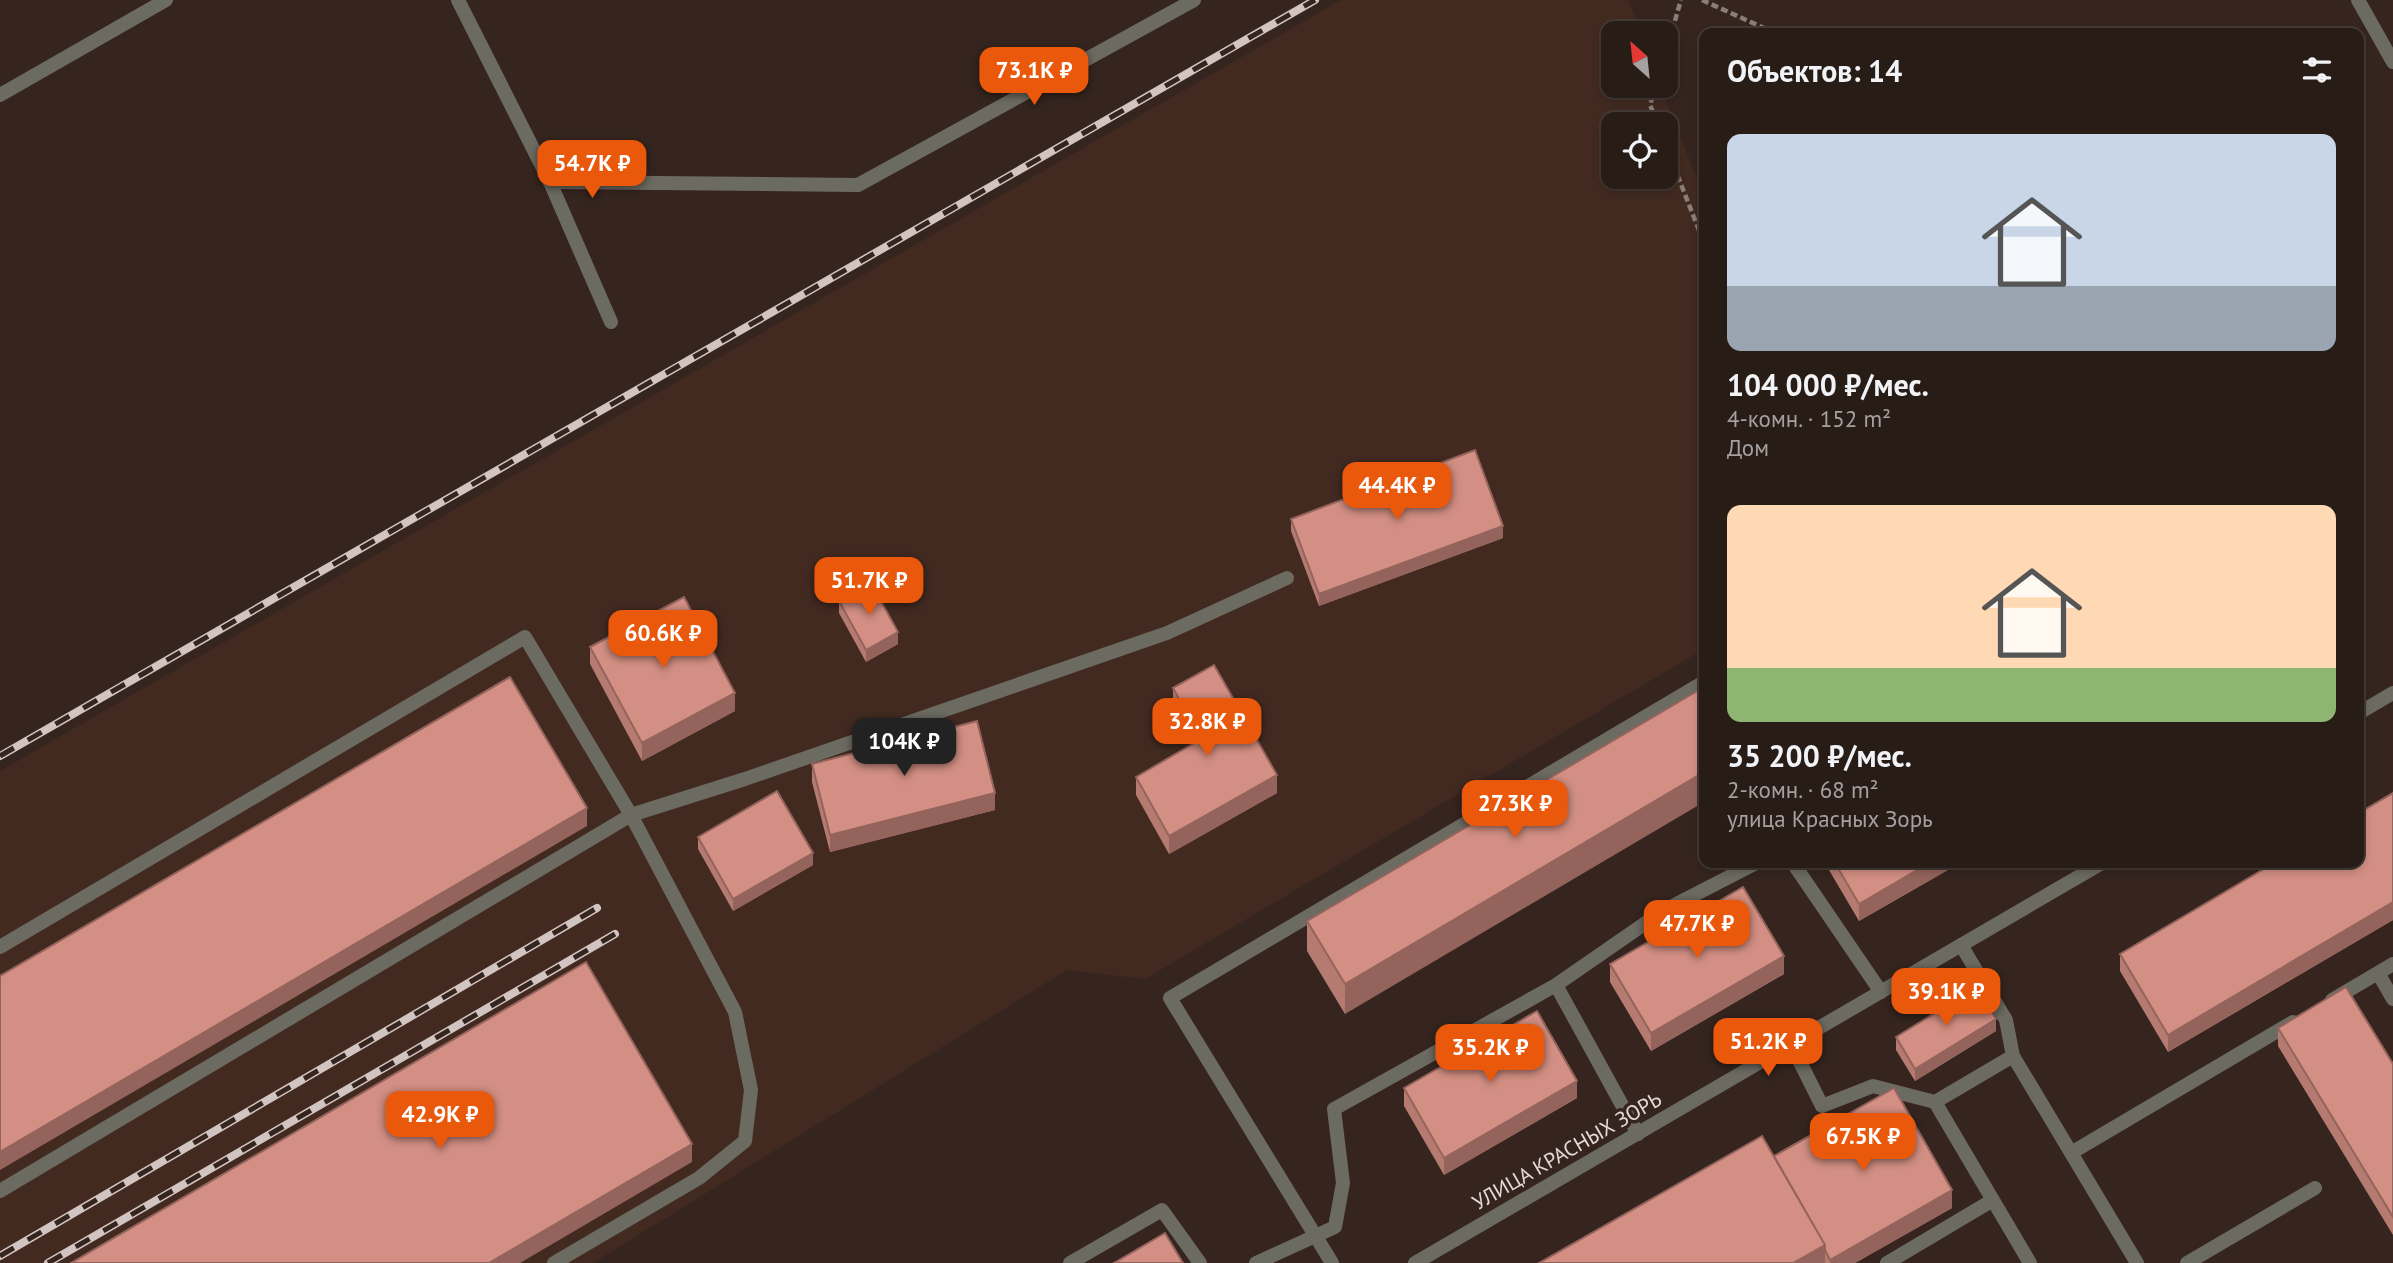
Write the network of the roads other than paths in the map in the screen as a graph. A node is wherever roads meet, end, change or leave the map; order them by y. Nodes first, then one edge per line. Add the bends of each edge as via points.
1 (166, 0) edge
2 (458, 0) edge
3 (1194, 0) edge
4 (2358, 0) edge
5 (2393, 62) edge
6 (0, 95) edge
7 (550, 182) junction
8 (611, 322) dead end
9 (1287, 578) dead end
10 (1699, 685) edge
11 (2393, 693) edge
12 (2364, 710) edge
13 (631, 816) junction
14 (1746, 868) edge
15 (1796, 868) edge
16 (2093, 868) edge
17 (1961, 945) junction
18 (0, 947) edge
19 (2393, 964) edge
20 (2378, 973) junction
21 (1556, 985) junction
22 (1881, 992) junction
23 (2393, 999) edge
24 (1791, 1044) junction
25 (2013, 1056) junction
26 (1935, 1102) junction
27 (1638, 1134) junction
28 (2071, 1153) junction
29 (2315, 1188) dead end
30 (0, 1191) edge
31 (1993, 1199) junction
32 (1316, 1237) junction
33 (554, 1263) edge
34 (1070, 1263) edge
35 (1200, 1263) edge
36 (1256, 1263) edge
37 (1332, 1263) edge
38 (1415, 1263) edge
39 (1887, 1263) edge
40 (2030, 1263) edge
41 (2137, 1263) edge
42 (2187, 1263) edge

1 - 6 street
2 - 7 street
3 - 7 street via 858,185
4 - 5 street
7 - 8 street
9 - 13 street via 1167,633
10 - 32 street via 1170,998
11 - 12 street
13 - 18 street via 525,637
13 - 30 street
13 - 33 street via 735,1012 751,1090 745,1141 699,1178
14 - 21 street via 1663,911
15 - 22 street
16 - 17 street, УЛИЦА КРАСНЫХ ЗОРЬ
17 - 22 street, УЛИЦА КРАСНЫХ ЗОРЬ
17 - 25 street via 2006,1020
19 - 20 street
20 - 23 street
20 - 28 street
21 - 27 street
21 - 32 street via 1334,1109 1343,1183 1335,1227
22 - 24 street, УЛИЦА КРАСНЫХ ЗОРЬ
24 - 26 street via 1822,1106 1873,1086
24 - 27 street, УЛИЦА КРАСНЫХ ЗОРЬ
25 - 26 street
25 - 28 street
26 - 31 street
27 - 38 street, УЛИЦА КРАСНЫХ ЗОРЬ
28 - 41 street
29 - 42 street
31 - 39 street
31 - 40 street
32 - 36 street
32 - 37 street
34 - 35 street via 1162,1210

